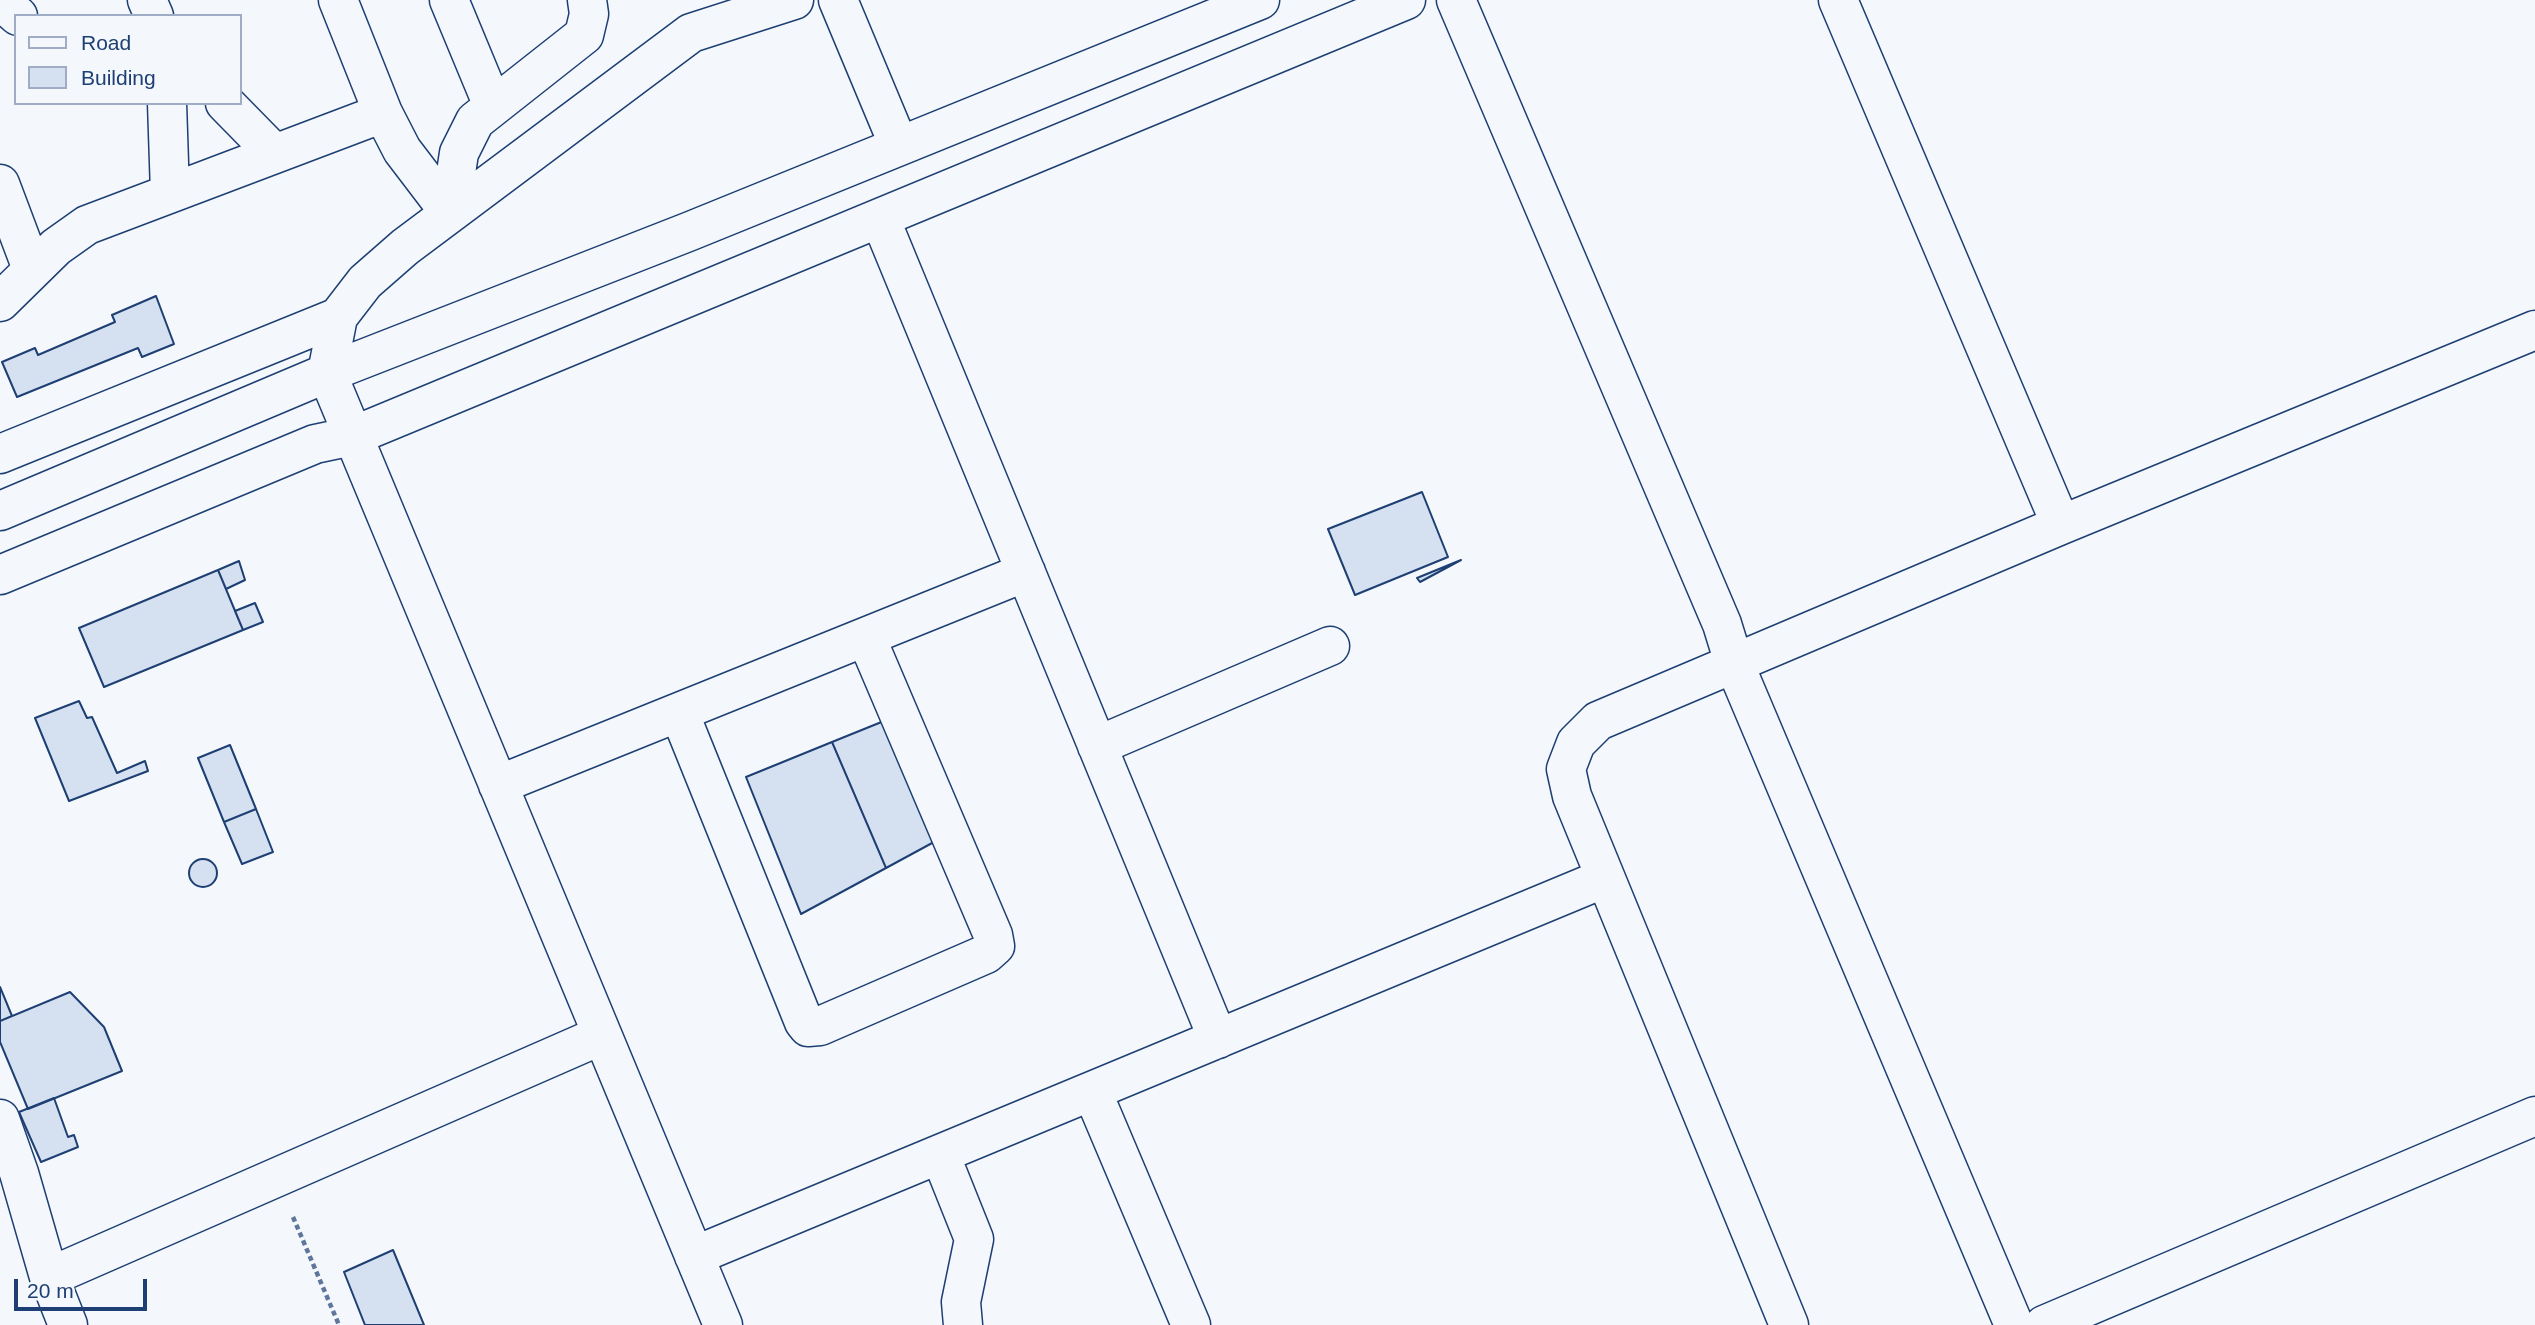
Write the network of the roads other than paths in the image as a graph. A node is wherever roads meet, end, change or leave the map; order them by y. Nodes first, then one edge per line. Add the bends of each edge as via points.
1 (0, 0) edge
2 (449, 0) edge
3 (587, 0) edge
4 (794, 0) edge
5 (838, 0) edge
6 (1260, 0) edge
7 (1406, 0) edge
8 (1456, 0) edge
9 (1838, 0) edge
10 (336, 7) edge
11 (16, 14) edge
12 (167, 105) edge
13 (227, 105) edge
14 (493, 106) junction
15 (383, 113) junction
16 (899, 146) junction
17 (275, 154) junction
18 (0, 184) edge
19 (170, 193) junction
20 (450, 214) junction
21 (880, 218) junction
22 (32, 268) junction
23 (0, 302) edge
24 (338, 317) junction
25 (2535, 330) edge
26 (327, 373) junction
27 (353, 436) junction
28 (0, 454) edge
29 (0, 511) edge
30 (2061, 525) junction
31 (1026, 572) junction
32 (0, 575) edge
33 (866, 636) junction
34 (1330, 646) dead end
35 (1734, 663) junction
36 (679, 712) junction
37 (1097, 746) junction
38 (498, 785) junction
39 (1605, 878) junction
40 (602, 1035) junction
41 (1218, 1039) junction
42 (1092, 1091) junction
43 (2535, 1116) edge
44 (0, 1119) edge
45 (940, 1154) junction
46 (694, 1256) junction
47 (49, 1278) junction
48 (68, 1325) edge
49 (723, 1325) edge
50 (963, 1325) edge
51 (1191, 1325) edge
52 (1789, 1325) edge
53 (2014, 1325) edge
54 (2044, 1325) edge

1 - 11 lane
2 - 14 lane
3 - 14 lane via 584,35
4 - 20 lane via 691,33
5 - 16 lane
6 - 16 lane
7 - 21 lane
8 - 35 lane via 1722,624
9 - 30 lane
10 - 15 lane
12 - 19 lane
13 - 17 lane
14 - 20 lane via 475,121 459,153
15 - 17 lane
15 - 20 lane via 402,150
16 - 26 lane
17 - 19 lane
18 - 22 lane
19 - 22 lane via 87,225
20 - 24 lane via 365,282
21 - 27 lane
21 - 31 lane
22 - 23 lane
24 - 26 lane
24 - 28 lane
25 - 30 lane
26 - 27 lane
26 - 29 lane
27 - 32 lane via 315,444
27 - 38 lane
30 - 35 lane
31 - 33 lane
31 - 37 lane
33 - 36 lane
33 - 36 lane via 995,946 986,954 820,1026 808,1027 804,1022
34 - 37 lane
35 - 39 lane via 1598,721 1576,743 1566,769
35 - 53 lane
36 - 38 lane
37 - 41 lane
38 - 40 lane
39 - 41 lane
39 - 52 lane
40 - 46 lane
40 - 47 lane
41 - 42 lane
42 - 45 lane
42 - 51 lane
43 - 54 lane
44 - 47 lane
45 - 46 lane
45 - 50 lane via 974,1239 961,1303
46 - 49 lane
47 - 48 lane

